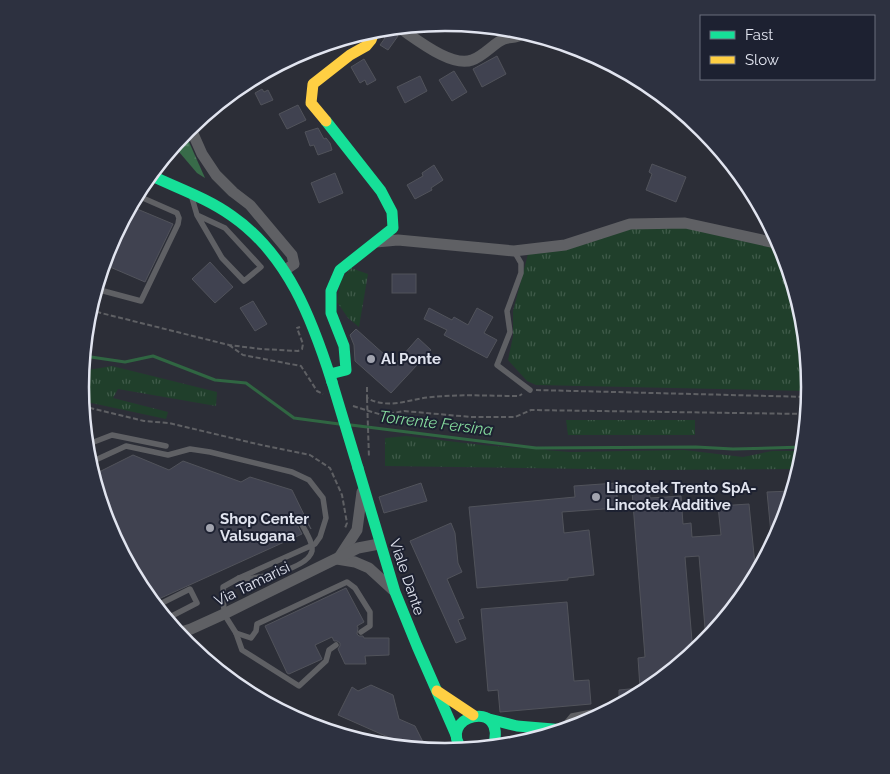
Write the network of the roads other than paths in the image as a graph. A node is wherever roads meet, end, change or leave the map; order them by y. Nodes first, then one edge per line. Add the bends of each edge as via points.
1 (408, 33) edge
2 (515, 38) edge
3 (371, 39) edge
4 (193, 135) edge
5 (157, 178) edge
6 (190, 194) junction
7 (143, 198) edge
8 (197, 215) junction
9 (376, 242) junction
10 (770, 242) edge
11 (514, 251) junction
12 (285, 270) junction
13 (102, 291) edge
14 (331, 378) junction
15 (530, 390) road end
16 (112, 435) junction
17 (94, 442) edge
18 (117, 443) dead end
19 (166, 446) dead end
20 (97, 459) edge
21 (363, 484) junction
22 (300, 519) dead end
23 (379, 544) junction
24 (337, 559) junction
25 (239, 578) junction
26 (394, 590) junction
27 (162, 603) edge
28 (224, 614) junction
29 (173, 616) edge
30 (186, 631) edge
31 (361, 632) dead end
32 (236, 633) junction
33 (336, 645) dead end
34 (437, 691) junction
35 (587, 713) edge
36 (473, 715) junction
37 (489, 719) junction
38 (569, 720) edge
39 (531, 729) junction
40 (542, 729) edge
41 (519, 735) edge
42 (496, 739) edge
43 (459, 742) edge
44 (460, 742) edge

1 - 2 street via 455,61 470,61 504,39
3 - 9 main road via 313,84 310,103 381,191 392,212 393,228
4 - 12 street via 216,175 250,205 292,255 294,264
5 - 6 main road, Viale Dante
6 - 8 lane
6 - 12 main road, Viale Dante via 244,224
7 - 13 lane via 177,213 178,224 141,301
8 - 8 lane via 222,258 244,281 261,267 225,228
9 - 11 street via 398,240
9 - 14 main road via 340,270 332,291 331,313 344,346 346,370
10 - 11 street via 686,223 630,224 565,245
11 - 15 lane via 521,264 521,273 507,311 510,332 497,365
12 - 14 main road, Viale Dante via 305,305
14 - 21 main road, Viale Dante, bridge via 364,467
16 - 17 lane
16 - 18 lane
16 - 19 lane
20 - 25 lane via 126,446 168,455 190,449 292,472 309,480 323,498 326,518 315,544
21 - 23 main road, Viale Dante
21 - 24 street, Via Tamarisi via 358,530
22 - 25 lane, bridge via 312,545 308,559 266,576
23 - 24 street, Via Tamarisi via 358,548
23 - 26 main road, Viale Dante
24 - 26 street via 369,568
24 - 28 street, Via Tamarisi
25 - 28 lane via 223,587
26 - 34 main road, Viale Dante
27 - 29 lane via 190,588 197,603
28 - 30 street, Via Tamarisi
28 - 32 lane
31 - 32 lane via 370,626 370,612 355,588 347,582 257,624 252,638
32 - 33 lane via 242,650 299,686 326,662 329,650
34 - 36 main road
34 - 43 main road, Viale Dante
35 - 38 lane via 572,716
36 - 37 main road
36 - 44 main road via 459,724
37 - 39 main road
37 - 42 main road via 497,735
39 - 40 main road
39 - 41 main road

